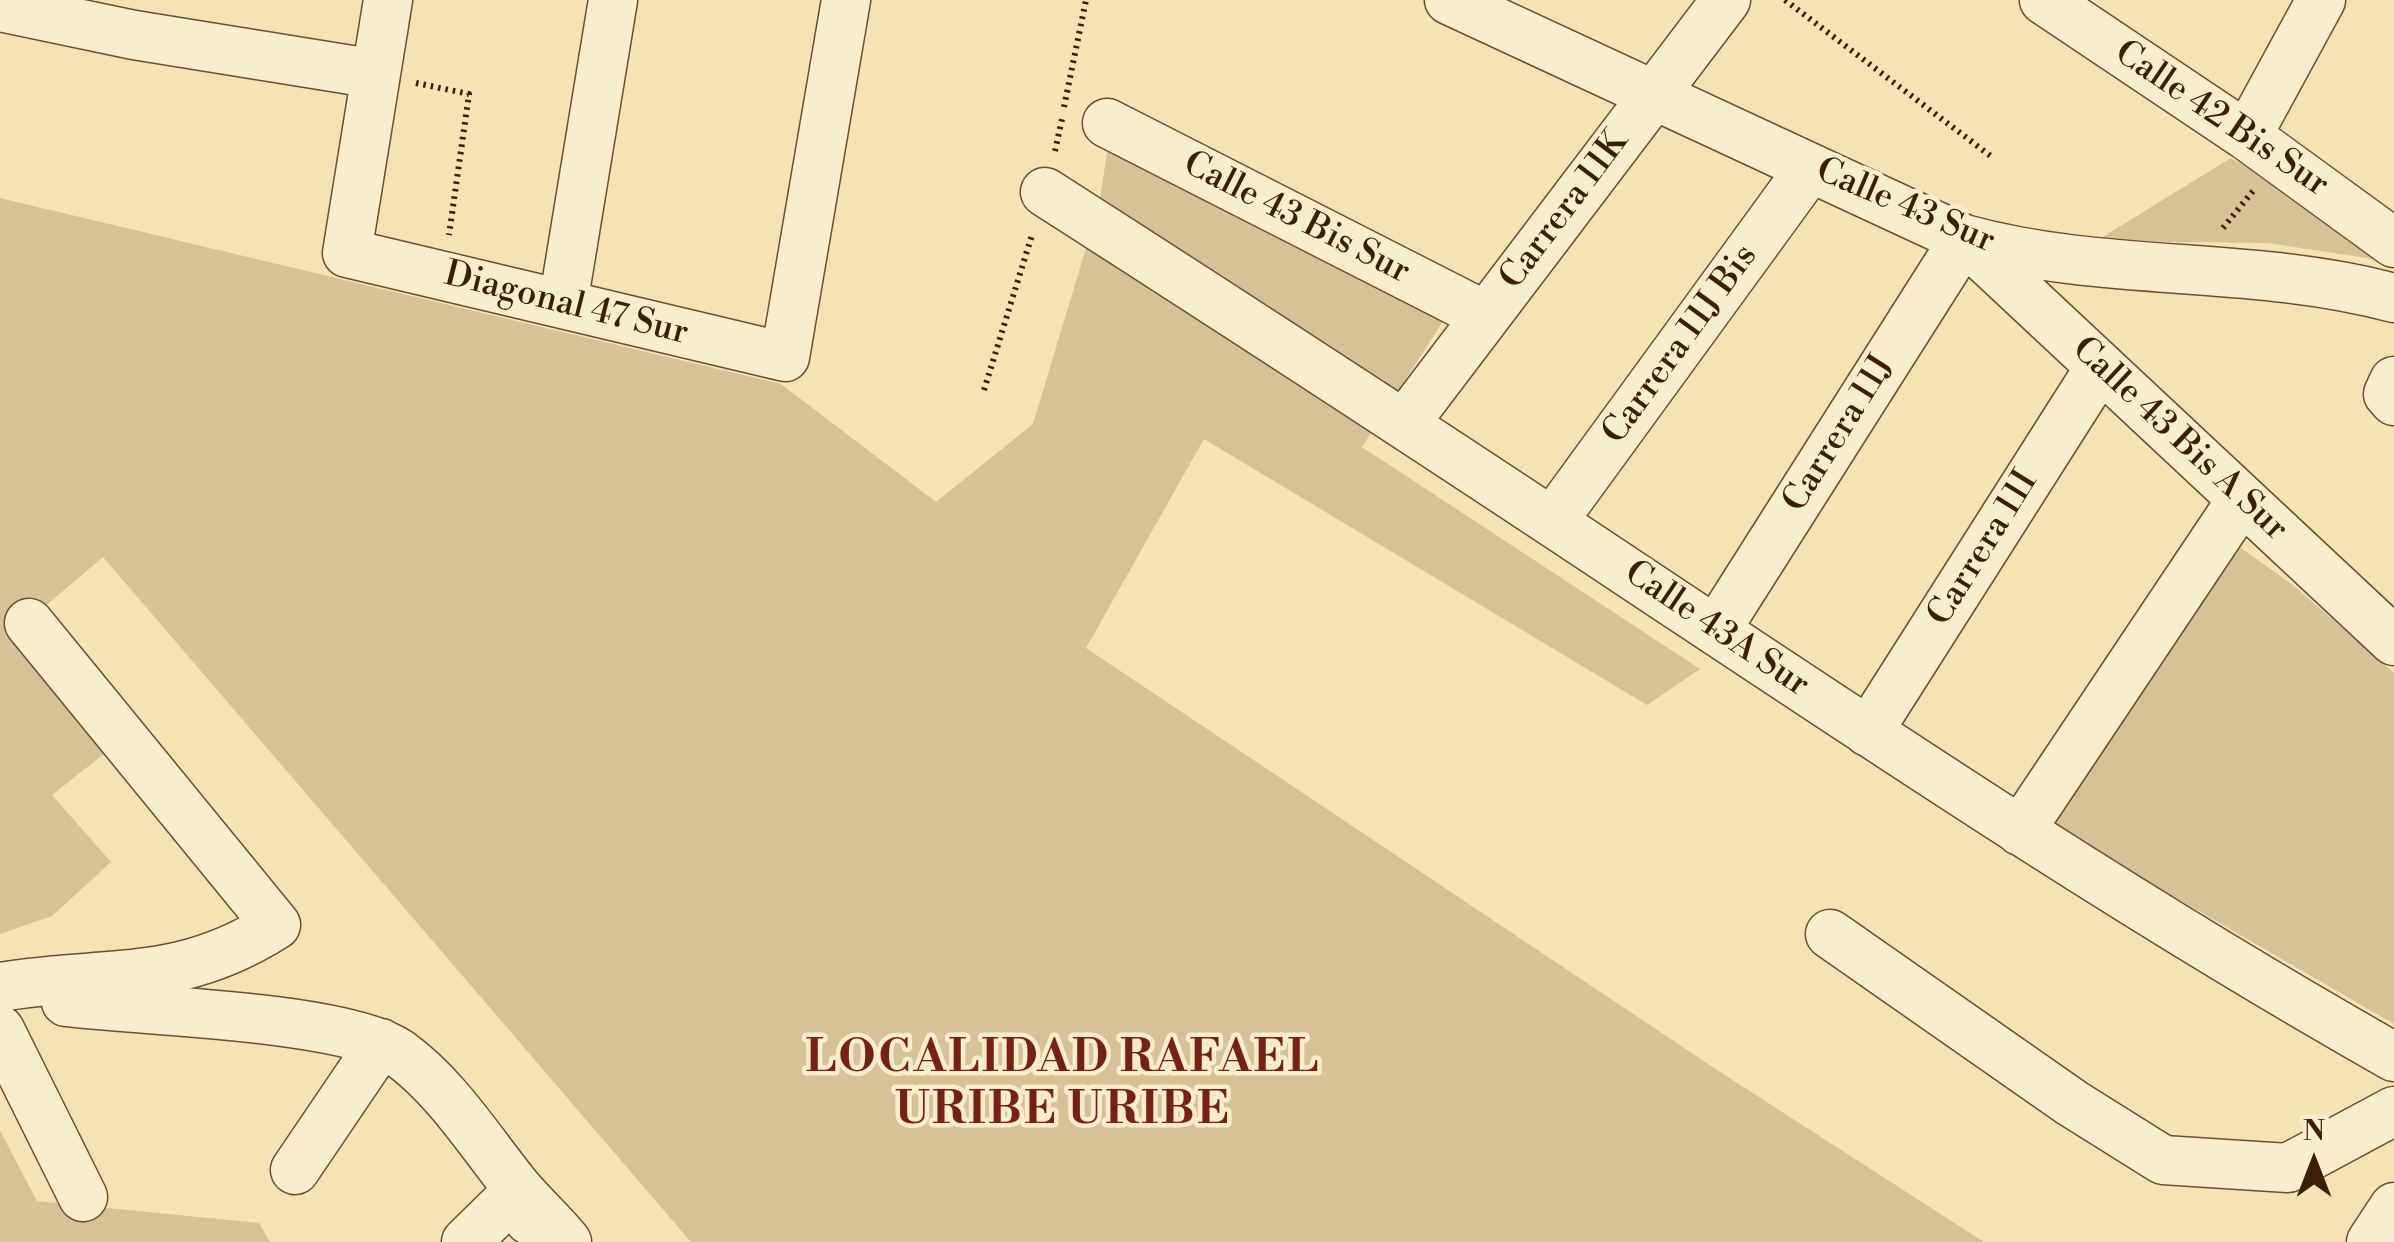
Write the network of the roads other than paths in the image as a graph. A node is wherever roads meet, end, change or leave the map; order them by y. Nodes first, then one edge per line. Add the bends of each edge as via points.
1 (388, 0) edge
2 (613, 0) edge
3 (846, 0) edge
4 (1449, 0) edge
5 (1726, 0) edge
6 (2044, 0) edge
7 (2321, 0) edge
8 (0, 7) edge
9 (376, 74) junction
10 (1653, 95) junction
11 (1107, 123) dead end
12 (2263, 147) junction
13 (1810, 168) junction
14 (1046, 192) dead end
15 (2373, 200) edge
16 (1964, 239) junction
17 (2394, 243) edge
18 (2394, 298) edge
19 (563, 304) junction
20 (1486, 316) junction
21 (2100, 366) junction
22 (2394, 381) edge
23 (2394, 400) edge
24 (1404, 423) junction
25 (2242, 499) junction
26 (1552, 522) junction
27 (28, 623) dead end
28 (1716, 630) junction
29 (2394, 641) edge
30 (1868, 732) junction
31 (2020, 831) junction
32 (1830, 934) dead end
33 (0, 986) edge
34 (0, 998) edge
35 (0, 1030) edge
36 (381, 1043) junction
37 (2394, 1057) edge
38 (2394, 1111) edge
39 (294, 1170) dead end
40 (519, 1190) junction
41 (83, 1197) dead end
42 (2394, 1206) edge
43 (466, 1242) edge
44 (536, 1242) edge
45 (566, 1242) edge
46 (2371, 1242) edge

1 - 9 street
2 - 19 street
3 - 19 street, Diagonal 47 Sur via 785,357
4 - 10 street, Calle 43 Sur
5 - 10 street, Carrera 11K
6 - 12 street, Calle 42 Bis Sur
7 - 12 street
8 - 9 street
9 - 19 street, Diagonal 47 Sur via 347,252
10 - 13 street, Calle 43 Sur
10 - 20 street, Carrera 11K
11 - 20 street, Calle 43 Bis Sur
12 - 15 street, Calle 42 Bis Sur
13 - 16 street, Calle 43 Sur
13 - 26 street, Carrera 11J Bis
14 - 24 street, Calle 43A Sur
15 - 17 street, Calle 42 Bis Sur
16 - 18 street, Calle 43 Sur via 2036,257 2303,278
16 - 21 street, Calle 43 Bis A Sur
16 - 28 street, Carrera 11J
20 - 24 street, Carrera 11K
21 - 25 street, Calle 43 Bis A Sur
21 - 30 street, Carrera 11I
22 - 23 street via 2388,394
24 - 26 street, Calle 43A Sur
25 - 29 street, Calle 43 Bis A Sur
25 - 31 street
26 - 28 street, Calle 43A Sur
27 - 33 street via 276,924 237,950 174,971
28 - 30 street, Calle 43A Sur
30 - 31 street, Calle 43A Sur
31 - 37 street, Calle 43A Sur
32 - 38 street via 2163,1160 2288,1168
34 - 36 street via 312,1026
35 - 41 street
36 - 39 street
36 - 40 street via 449,1100
40 - 43 street
40 - 44 street
40 - 45 street
42 - 46 street

